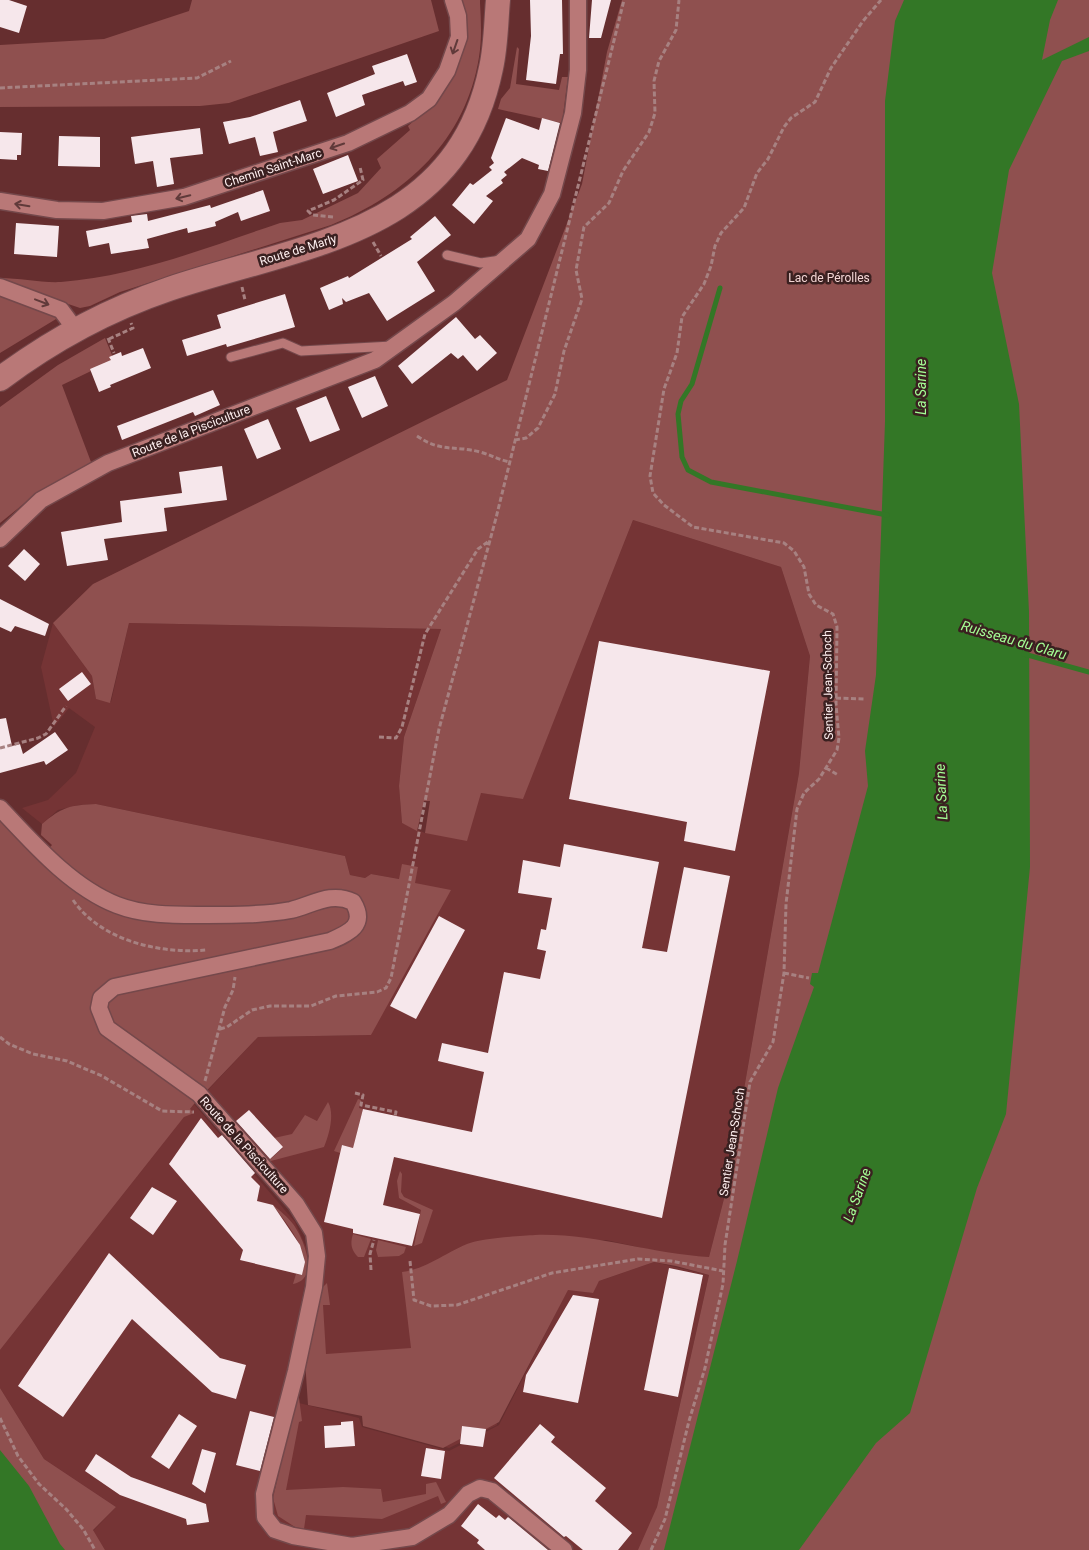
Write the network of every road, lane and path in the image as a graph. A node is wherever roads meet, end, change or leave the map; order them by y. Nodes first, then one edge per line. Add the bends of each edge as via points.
1 (453, 0) edge
2 (578, 0) edge
3 (623, 0) edge
4 (679, 0) edge
5 (881, 0) edge
6 (495, 7) edge
7 (231, 61) dead end
8 (0, 88) edge
9 (360, 167) dead end
10 (0, 201) edge
11 (331, 215) dead end
12 (371, 239) dead end
13 (447, 255) dead end
14 (381, 256) dead end
15 (503, 259) junction
16 (240, 282) dead end
17 (0, 287) edge
18 (245, 300) dead end
19 (131, 325) dead end
20 (75, 329) junction
21 (395, 346) junction
22 (114, 354) dead end
23 (231, 357) dead end
24 (0, 379) edge
25 (417, 436) dead end
26 (515, 440) junction
27 (510, 462) junction
28 (0, 540) edge
29 (490, 540) junction
30 (836, 698) junction
31 (866, 700) dead end
32 (66, 706) dead end
33 (379, 737) dead end
34 (0, 748) edge
35 (826, 768) junction
36 (838, 775) dead end
37 (0, 808) edge
38 (63, 870) junction
39 (209, 949) dead end
40 (234, 961) junction
41 (784, 973) junction
42 (809, 978) dead end
43 (220, 1029) junction
44 (0, 1037) edge
45 (355, 1092) dead end
46 (204, 1100) junction
47 (395, 1116) dead end
48 (374, 1240) dead end
49 (410, 1261) dead end
50 (371, 1270) dead end
51 (723, 1271) junction
52 (0, 1418) edge
53 (95, 1550) edge
54 (564, 1550) edge
55 (650, 1550) edge

1 -> 10 street, Chemin Saint-Marc via 459,37 447,71 429,100 410,113 348,142 184,197 112,210 80,212
2 - 15 street, Route de la Pisciculture via 578,70 573,113 552,194 528,239
3 - 26 path
4 - 26 path via 676,30 659,61 654,81 654,114 649,132 623,171 609,202 584,227 576,270 582,299 564,351 555,394 538,428 526,438
5 - 30 path, Sentier Jean-Schoch via 831,68 814,102 784,127 757,173 744,208 721,233 704,284 681,322 677,353 664,389 650,476 653,493 693,527 770,539 784,543 794,551 804,566 809,594 816,605 833,614 837,626
6 - 20 main road, Route de Marly via 490,74 479,109 468,132 441,170 401,206 368,226 334,240 169,289
7 - 8 path via 197,78
9 - 11 path via 363,180 334,200 308,211 312,215
12 - 14 path
13 - 15 lane via 481,262
15 - 21 street, Route de la Pisciculture via 454,303
16 - 18 path
17 -> 20 street via 61,310
19 - 22 path via 133,328 108,338
20 - 24 main road, Route de Marly
21 - 23 lane via 301,351 283,343
21 - 28 street, Route de la Pisciculture via 374,360 108,463 41,500
25 - 27 path via 432,446 470,450
26 - 27 path
27 - 29 path
29 - 33 path via 478,549 425,634 402,727 396,738
29 - 43 path via 439,729 420,837 391,978 386,988 377,992 336,996 311,1006 270,1006 252,1010
30 - 31 path
30 - 35 path, Sentier Jean-Schoch via 839,738 837,750
32 - 34 path via 46,734
35 - 36 path
35 - 41 path, Sentier Jean-Schoch via 804,793 797,809 786,904
37 - 38 street, Route de la Pisciculture
38 - 39 path via 62,878 74,902 92,922 125,940 173,949
38 - 40 street, Route de la Pisciculture via 116,905 138,911 173,915 243,915 290,910 335,898 352,902 358,911 355,926 347,934
40 - 43 path via 233,990
40 - 46 street, Route de la Pisciculture via 114,987 101,998 99,1008 107,1028
41 - 42 path
41 - 51 path, Sentier Jean-Schoch via 773,1042 750,1082 724,1245
43 - 46 path via 207,1075
44 - 46 path via 33,1054 67,1061 102,1076 162,1111 198,1112
45 - 47 path via 362,1096 361,1105 396,1112
46 - 54 street, Route de la Pisciculture via 296,1204 314,1233 317,1256 313,1293 264,1494 265,1517 275,1530 352,1546 412,1537 449,1515 468,1494 480,1488 492,1491
48 - 50 path via 370,1254
49 - 51 path via 414,1300 432,1306 457,1305 552,1273 638,1258
51 - 55 path, Sentier Jean-Schoch via 705,1368 665,1519
52 - 53 path via 18,1456 39,1484 83,1529

